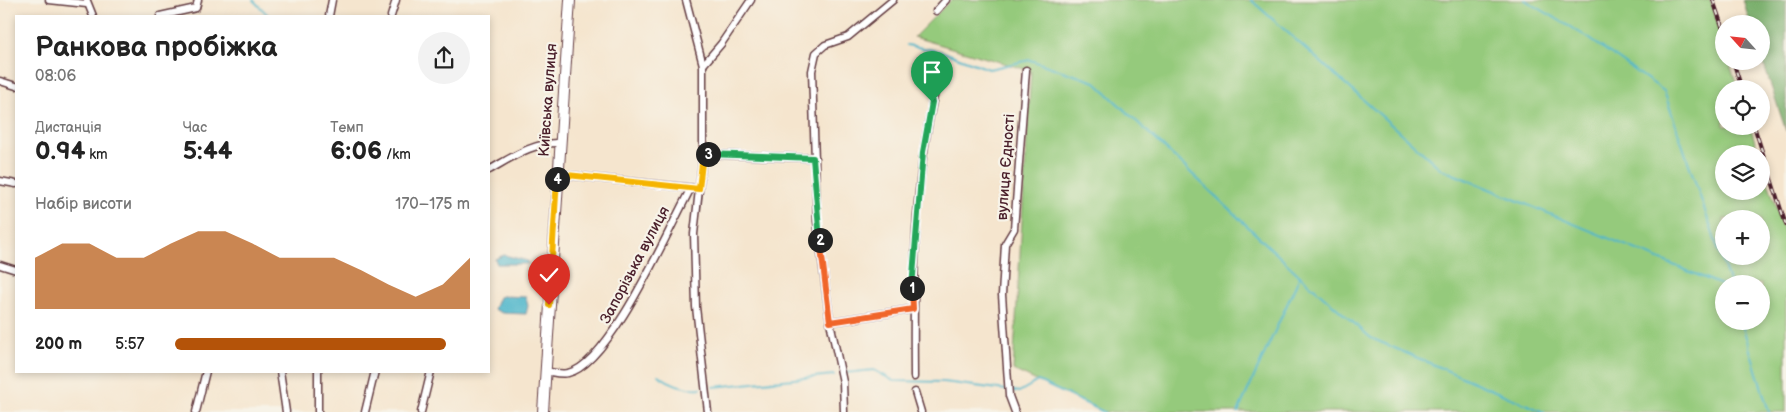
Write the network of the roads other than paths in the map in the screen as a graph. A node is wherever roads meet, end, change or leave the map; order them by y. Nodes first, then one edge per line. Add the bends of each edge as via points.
1 (49, 0) edge
2 (198, 0) edge
3 (332, 0) edge
4 (396, 0) edge
5 (570, 0) edge
6 (686, 0) edge
7 (751, 0) edge
8 (893, 0) edge
9 (946, 0) edge
10 (87, 2) edge
11 (936, 11) dead end
12 (93, 15) edge
13 (164, 15) edge
14 (329, 15) edge
15 (390, 15) edge
16 (942, 65) dead end
17 (702, 66) junction
18 (1026, 70) dead end
19 (0, 81) edge
20 (15, 86) edge
21 (560, 143) junction
22 (703, 154) junction
23 (813, 158) junction
24 (490, 169) edge
25 (558, 174) junction
26 (0, 181) edge
27 (15, 184) edge
28 (690, 188) junction
29 (699, 189) junction
30 (0, 265) edge
31 (15, 270) edge
32 (913, 309) junction
33 (830, 322) junction
34 (545, 371) junction
35 (206, 373) edge
36 (280, 373) edge
37 (318, 373) edge
38 (375, 373) edge
39 (431, 373) edge
40 (914, 377) dead end
41 (915, 392) dead end
42 (196, 412) edge
43 (286, 412) edge
44 (318, 412) edge
45 (365, 412) edge
46 (421, 412) edge
47 (543, 412) edge
48 (708, 412) edge
49 (844, 412) edge
50 (921, 412) edge
51 (1014, 412) edge

1 - 10 street
2 - 13 street via 196,8
3 - 14 street
4 - 15 street
5 - 21 main road, Київська вулиця
6 - 17 street
7 - 17 street
8 - 23 street via 848,37 825,45 816,53 812,71
9 - 11 street
10 - 12 street
16 - 32 street via 923,152 912,280
17 - 22 street
18 - 51 street, вулиця Єдності via 1014,229 1005,244 1002,295 1009,396
19 - 20 street
21 - 24 street via 546,142
21 - 25 main road, Київська вулиця
22 - 23 street
22 - 29 street
23 - 33 street via 817,221
25 - 28 street
25 - 34 main road, Київська вулиця
26 - 27 street
28 - 29 street
28 - 34 street, Запорізька вулиця via 619,324 599,350 567,374
29 - 48 street via 694,234 696,307
30 - 31 street
32 - 33 street
32 - 40 street
33 - 49 street via 843,382
34 - 47 main road, Київська вулиця
35 - 42 street
36 - 43 street
37 - 44 street
38 - 45 street
39 - 46 street
41 - 50 street

